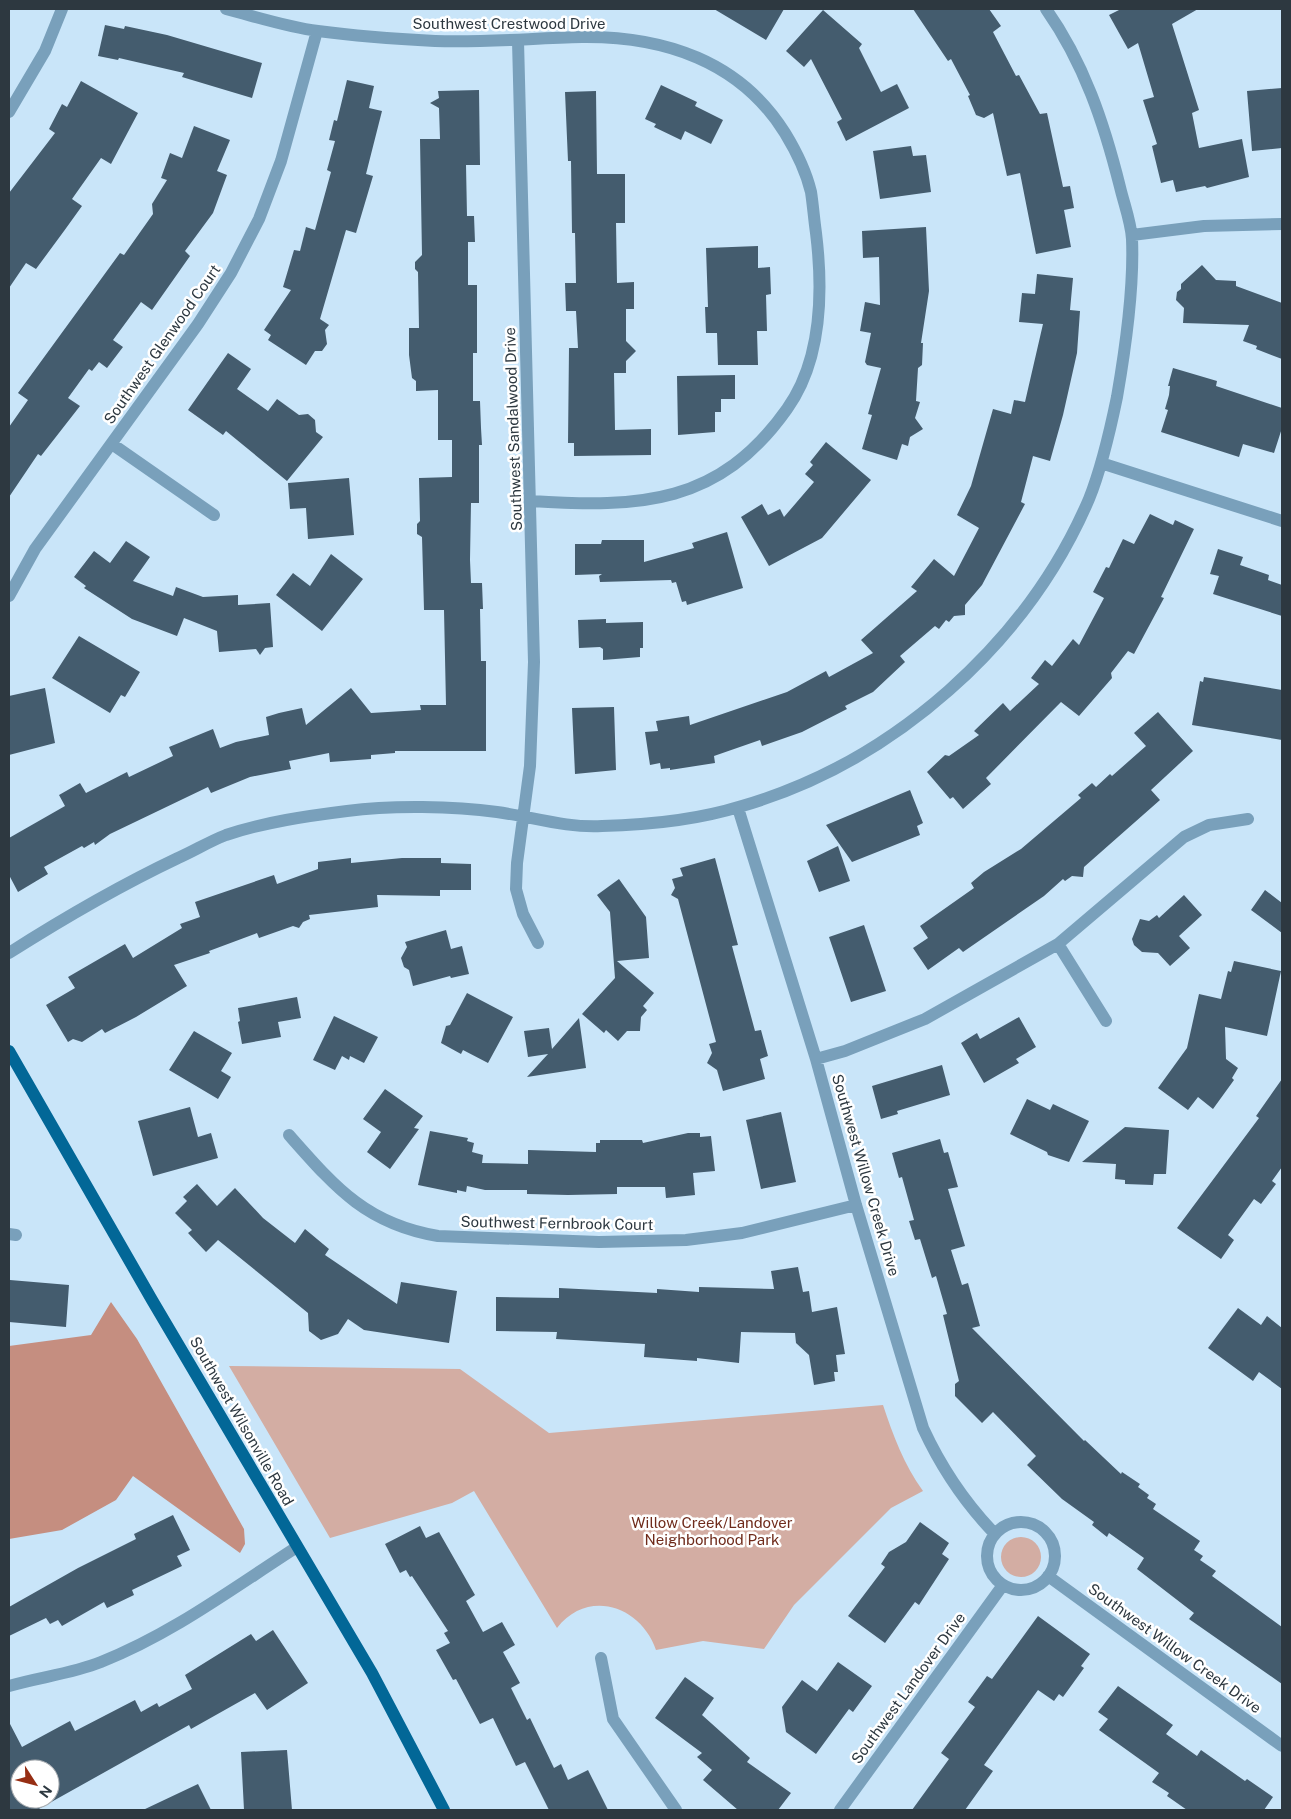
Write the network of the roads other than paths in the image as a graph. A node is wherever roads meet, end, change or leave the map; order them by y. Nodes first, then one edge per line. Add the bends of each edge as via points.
1 (62, 9) edge
2 (226, 9) edge
3 (1046, 9) edge
4 (318, 31) junction
5 (518, 41) junction
6 (9, 112) edge
7 (1282, 224) edge
8 (1132, 235) junction
9 (112, 444) junction
10 (1101, 464) junction
11 (532, 501) junction
12 (214, 515) dead end
13 (1282, 521) edge
14 (9, 596) edge
15 (738, 808) junction
16 (522, 816) junction
17 (1248, 819) dead end
18 (538, 943) dead end
19 (1058, 944) junction
20 (9, 953) edge
21 (1106, 1022) dead end
22 (9, 1051) edge
23 (816, 1059) junction
24 (289, 1136) dead end
25 (856, 1205) junction
26 (995, 1534) junction
27 (297, 1547) junction
28 (1048, 1576) junction
29 (1003, 1585) junction
30 (601, 1658) dead end
31 (9, 1686) edge
32 (1282, 1746) edge
33 (444, 1810) edge
34 (676, 1810) edge
35 (840, 1810) edge

1 - 6 street via 45,51
2 - 4 street, Southwest Crestwood Drive
3 - 8 street via 1082,68 1092,92 1108,138
4 - 5 street, Southwest Crestwood Drive via 436,41
4 - 9 street, Southwest Glenwood Court via 281,161 259,219 207,310
5 - 11 street, Southwest Sandalwood Drive
5 - 11 street, Southwest Crestwood Drive via 584,37 636,42 689,53 739,80 778,122 803,168 810,191 819,260 816,328 807,369 789,407 749,453 715,478 665,498 584,505
7 - 8 street via 1204,226
8 - 10 street via 1121,376
9 - 12 street
9 - 14 street, Southwest Glenwood Court via 36,549
10 - 13 street
10 - 15 street via 1082,513 1042,585 1016,620 964,678 868,750 793,788
11 - 16 street, Southwest Sandalwood Drive via 534,683 530,766
15 - 16 street via 666,822 596,827 565,826
15 - 23 street, Southwest Willow Creek Drive
16 - 18 street, Southwest Sandalwood Drive via 516,889 523,914
16 - 20 street via 421,808 353,810 255,827 222,837 129,881
17 - 19 street via 1209,825 1184,837
19 - 21 street
19 - 23 street via 925,1019
22 - 27 main road, Southwest Wilsonville Road
23 - 25 street, Southwest Willow Creek Drive
24 - 25 street, Southwest Fernbrook Court via 339,1191 356,1204 415,1232 438,1236 599,1242 686,1240 742,1232
25 - 26 street, Southwest Willow Creek Drive via 923,1428 963,1497
26 - 28 street via 1015,1522 1026,1522 1046,1533 1054,1549 1053,1566
26 - 29 street via 989,1542 988,1563 991,1573
27 - 31 street via 175,1627 138,1646 56,1676
27 - 33 main road, Southwest Wilsonville Road via 394,1713
28 - 29 street via 1030,1589 1018,1590
28 - 32 street, Southwest Willow Creek Drive
29 - 35 street, Southwest Landover Drive
30 - 34 street via 613,1719

